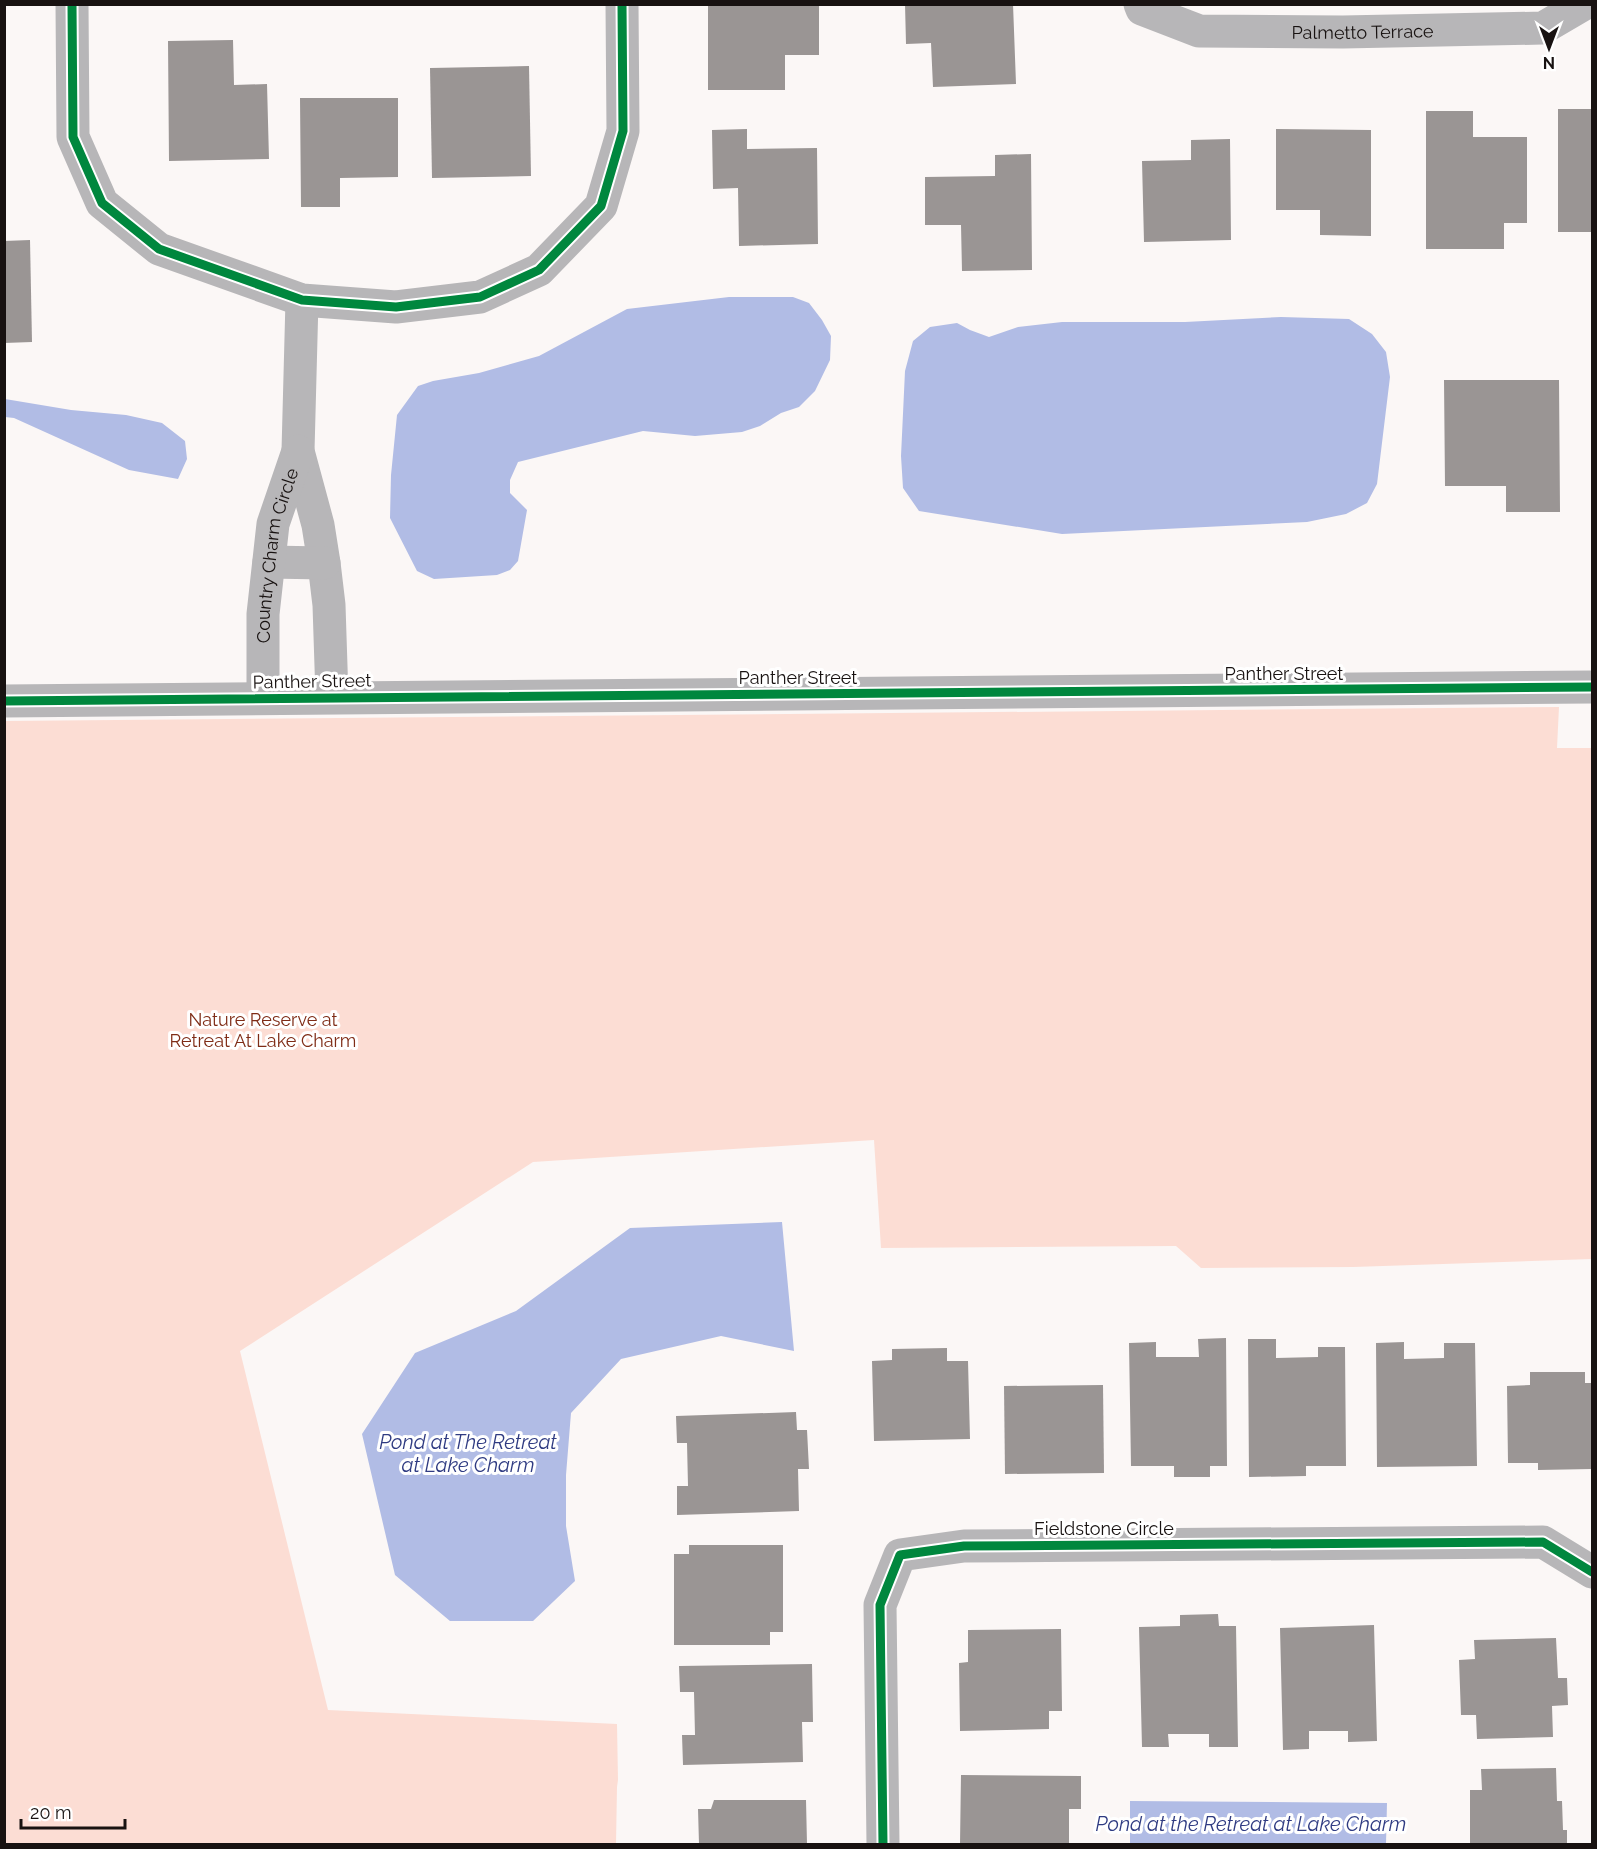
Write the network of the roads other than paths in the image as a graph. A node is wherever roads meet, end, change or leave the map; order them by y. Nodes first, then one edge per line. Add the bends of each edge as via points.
1 (72, 4) edge
2 (622, 4) edge
3 (1140, 4) edge
4 (1584, 4) edge
5 (302, 300) junction
6 (298, 451) junction
7 (269, 562) junction
8 (324, 562) junction
9 (1593, 687) edge
10 (332, 697) junction
11 (263, 698) junction
12 (4, 701) edge
13 (1593, 1572) edge
14 (883, 1845) edge

1 - 5 street via 73,137 102,203 159,249
2 - 5 street via 623,131 601,206 539,270 480,297 396,307
3 - 4 street, Palmetto Terrace via 1142,9 1199,31 1343,32 1543,28
5 - 6 street, Country Charm Circle
6 - 7 street, Country Charm Circle via 273,524
6 - 8 street, Country Charm Circle
7 - 8 street
7 - 11 street, Country Charm Circle via 263,614
8 - 10 street, Country Charm Circle
9 - 10 street, Panther Street
10 - 11 street, Panther Street
11 - 12 street, Panther Street
13 - 14 street, Fieldstone Circle via 1544,1542 964,1546 900,1555 880,1605

